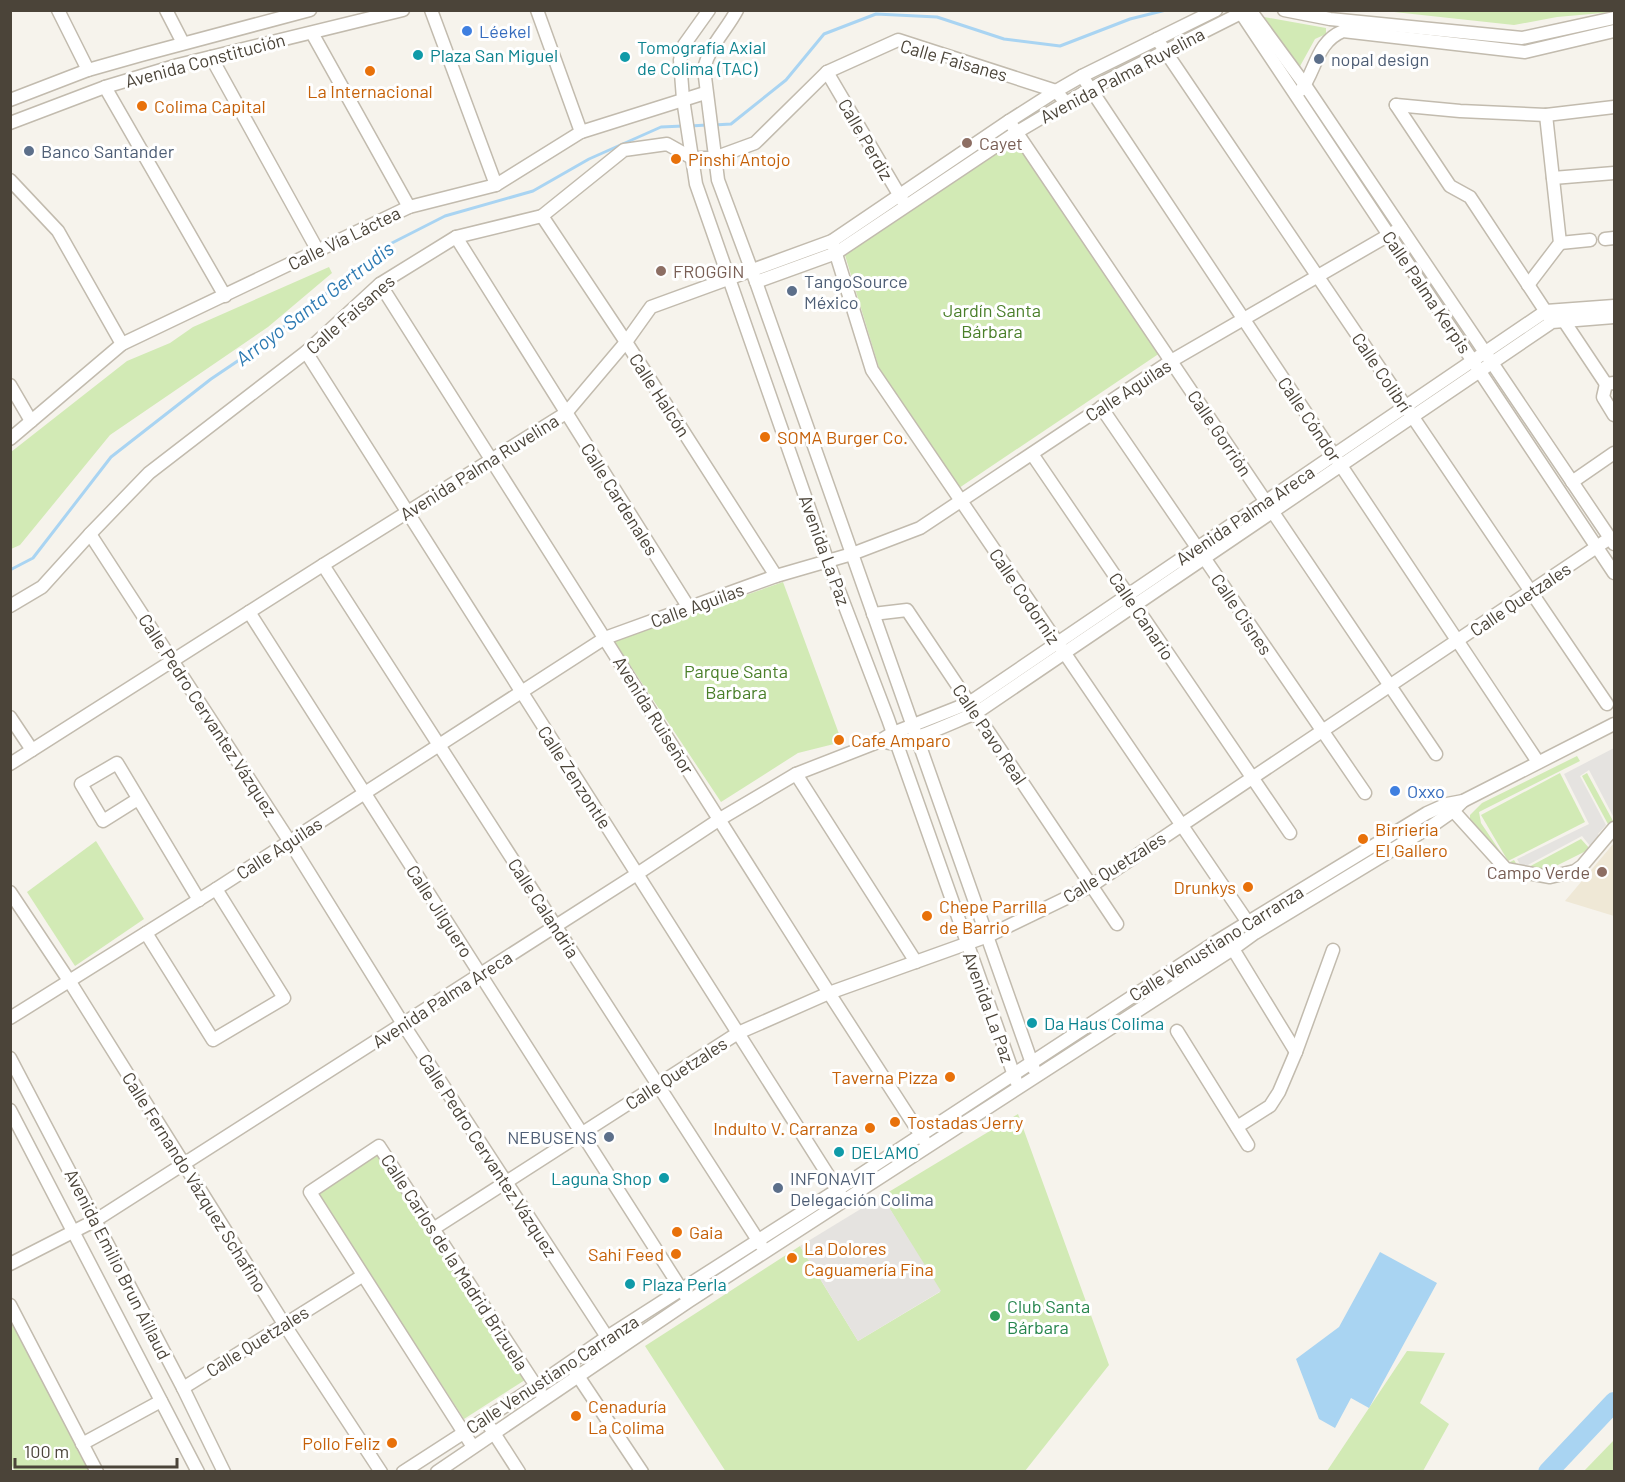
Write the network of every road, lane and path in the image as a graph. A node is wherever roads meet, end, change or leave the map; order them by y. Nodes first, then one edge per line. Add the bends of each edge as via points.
1 (58, 10) edge
2 (166, 10) edge
3 (310, 10) edge
4 (403, 10) edge
5 (431, 10) edge
6 (537, 10) edge
7 (709, 10) edge
8 (737, 10) edge
9 (1216, 10) edge
10 (1284, 10) edge
11 (1243, 11) edge
12 (1614, 18) edge
13 (1614, 31) edge
14 (312, 33) junction
15 (1157, 39) junction
16 (183, 43) junction
17 (1166, 52) junction
18 (211, 57) junction
19 (88, 70) junction
20 (827, 72) junction
21 (1082, 76) junction
22 (1305, 84) junction
23 (105, 87) junction
24 (1090, 89) junction
25 (1056, 91) junction
26 (705, 93) junction
27 (1296, 96) junction
28 (683, 99) junction
29 (10, 100) edge
30 (1066, 103) junction
31 (1614, 107) edge
32 (1546, 116) junction
33 (1009, 120) junction
34 (10, 123) edge
35 (581, 132) junction
36 (1017, 132) junction
37 (692, 158) junction
38 (714, 158) junction
39 (1614, 172) edge
40 (1553, 178) junction
41 (10, 180) edge
42 (496, 185) junction
43 (903, 201) junction
44 (409, 207) junction
45 (542, 216) junction
46 (1401, 228) junction
47 (1389, 235) junction
48 (456, 237) junction
49 (1590, 240) dead end
50 (1560, 243) junction
51 (834, 247) junction
52 (318, 251) junction
53 (754, 276) junction
54 (1317, 276) junction
55 (729, 278) junction
56 (380, 284) junction
57 (1528, 285) junction
58 (225, 296) junction
59 (1614, 306) edge
60 (1614, 317) edge
61 (1554, 318) junction
62 (1244, 319) junction
63 (626, 342) junction
64 (122, 344) junction
65 (306, 352) junction
66 (1489, 358) junction
67 (1171, 361) junction
68 (1476, 366) junction
69 (1610, 384) edge
70 (10, 385) edge
71 (1101, 407) junction
72 (1409, 411) junction
73 (566, 413) junction
74 (1614, 415) edge
75 (31, 421) junction
76 (10, 439) edge
77 (1614, 453) edge
78 (1032, 454) junction
79 (491, 460) junction
80 (1337, 460) junction
81 (1572, 482) junction
82 (961, 501) junction
83 (1269, 506) junction
84 (406, 512) junction
85 (90, 534) junction
86 (1612, 541) edge
87 (1597, 547) junction
88 (1201, 553) junction
89 (852, 554) junction
90 (828, 562) junction
91 (323, 565) junction
92 (1614, 573) edge
93 (776, 576) junction
94 (1531, 591) junction
95 (1131, 600) junction
96 (10, 606) edge
97 (689, 608) junction
98 (249, 612) junction
99 (873, 614) junction
100 (605, 638) junction
101 (1457, 640) junction
102 (1061, 648) junction
103 (173, 661) junction
104 (1390, 686) junction
105 (521, 692) junction
106 (1607, 704) dead end
107 (972, 708) junction
108 (10, 717) edge
109 (1614, 724) edge
110 (914, 731) junction
111 (1323, 731) junction
112 (894, 738) junction
113 (439, 744) junction
114 (32, 750) junction
115 (1436, 754) dead end
116 (1538, 762) junction
117 (10, 764) edge
118 (796, 774) junction
119 (1252, 778) junction
120 (364, 793) junction
121 (1365, 793) dead end
122 (138, 799) junction
123 (1450, 808) junction
124 (720, 819) junction
125 (1182, 825) junction
126 (1614, 828) edge
127 (1290, 833) dead end
128 (1391, 834) junction
129 (290, 842) junction
130 (1397, 846) junction
131 (638, 874) junction
132 (1091, 886) junction
133 (216, 889) junction
134 (10, 892) edge
135 (199, 900) junction
136 (1247, 921) junction
137 (1117, 924) dead end
138 (555, 926) junction
139 (146, 933) junction
140 (1255, 933) junction
141 (988, 936) junction
142 (1214, 943) junction
143 (967, 944) junction
144 (1333, 950) dead end
145 (1228, 953) junction
146 (916, 962) junction
147 (480, 975) junction
148 (70, 982) junction
149 (829, 993) junction
150 (10, 1018) edge
151 (403, 1024) junction
152 (1177, 1030) dead end
153 (738, 1033) junction
154 (1296, 1052) junction
155 (10, 1058) edge
156 (1031, 1062) junction
157 (1013, 1074) junction
158 (1036, 1075) junction
159 (658, 1084) junction
160 (1018, 1087) junction
161 (10, 1110) edge
162 (1237, 1127) junction
163 (582, 1134) junction
164 (920, 1134) junction
165 (1248, 1145) dead end
166 (928, 1146) junction
167 (184, 1164) junction
168 (506, 1182) junction
169 (841, 1196) junction
170 (96, 1220) junction
171 (434, 1229) junction
172 (73, 1232) junction
173 (762, 1246) junction
174 (10, 1264) edge
175 (362, 1276) junction
176 (682, 1290) junction
177 (689, 1301) junction
178 (10, 1305) edge
179 (284, 1324) junction
180 (607, 1337) junction
181 (621, 1347) junction
182 (570, 1362) junction
183 (578, 1375) junction
184 (536, 1386) junction
185 (183, 1388) junction
186 (545, 1399) junction
187 (161, 1401) junction
188 (484, 1419) junction
189 (464, 1432) junction
190 (494, 1433) junction
191 (82, 1444) junction
192 (473, 1447) junction
193 (96, 1472) edge
194 (198, 1472) edge
195 (224, 1472) edge
196 (381, 1472) edge
197 (403, 1472) edge
198 (437, 1472) edge
199 (519, 1472) edge
200 (642, 1472) edge

1 - 19 street
2 - 16 street
3 - 16 street, Avenida Constitución
4 - 14 street, Avenida Constitución
5 - 42 street
6 - 35 street
7 - 28 street, Avenida La Paz via 684,45 680,60
8 - 26 street, Avenida La Paz via 706,57
9 - 15 street, Avenida Palma Ruvelina
10 - 12 street via 1330,20 1522,38
11 - 17 street, Avenida Palma Ruvelina
11 - 22 street, Calle Palma Kerpis
11 - 27 street, Calle Palma Kerpis
13 - 22 street via 1525,52 1346,30 1339,32 1317,56
14 - 18 street, Avenida Constitución
14 - 44 street
15 - 17 street, Calle Colibrí
15 - 21 street, Avenida Palma Ruvelina
16 - 19 street, Avenida Constitución
17 - 24 street, Avenida Palma Ruvelina
17 - 54 street, Calle Colibrí
18 - 23 street, Avenida Constitución
18 - 52 street
19 - 29 street, Avenida Constitución
20 - 25 street, Calle Faisanes via 898,40
20 - 38 street, Calle Faisanes via 755,143
20 - 43 street, Calle Perdiz
21 - 24 street, Calle Cóndor
21 - 25 street, Avenida Palma Ruvelina
22 - 27 street
22 - 46 street, Calle Palma Kerpis
23 - 34 street, Avenida Constitución
23 - 58 street
24 - 30 street, Avenida Palma Ruvelina
24 - 62 street, Calle Cóndor
25 - 30 street
25 - 33 street, Avenida Palma Ruvelina
26 - 28 street, Calle Vía Láctea
26 - 38 street, Avenida La Paz
27 - 47 street, Calle Palma Kerpis
28 - 35 street, Calle Vía Láctea
28 - 37 street, Avenida La Paz
30 - 36 street, Avenida Palma Ruvelina
31 - 32 street
32 - 40 street
32 - 57 street via 1396,105 1450,186 1470,197
33 - 36 street, Calle Gorrión
33 - 43 street, Avenida Palma Ruvelina
35 - 42 street, Calle Vía Láctea
36 - 43 street, Avenida Palma Ruvelina
36 - 67 street, Calle Gorrión
37 - 38 street, Calle Faisanes
37 - 45 street, Calle Faisanes via 667,144 624,150
37 - 55 street, Avenida La Paz via 696,184
38 - 53 street, Avenida La Paz via 718,180
39 - 40 street
40 - 50 street
41 - 64 street via 57,231
42 - 44 street, Calle Vía Láctea
43 - 51 street, Avenida Palma Ruvelina
44 - 52 street, Calle Vía Láctea
45 - 48 street, Calle Faisanes
45 - 63 street, Calle Halcón
46 - 47 street, Calle Aguilas
46 - 66 street, Calle Palma Kerpis
47 - 54 street, Calle Aguilas
47 - 68 street, Calle Palma Kerpis
48 - 56 street, Calle Faisanes
48 - 73 street, Calle Cardenales
49 - 50 street
50 - 57 street
51 - 53 street, Avenida Palma Ruvelina
51 - 82 street, Calle Codorniz via 872,370
52 - 58 street, Calle Vía Láctea
53 - 55 street, Avenida Palma Ruvelina
53 - 89 street, Avenida La Paz
54 - 62 street, Calle Aguilas
54 - 72 street, Calle Colibrí
55 - 63 street, Avenida Palma Ruvelina via 651,307
55 - 90 street, Avenida La Paz
56 - 65 street, Calle Faisanes
56 - 79 street, Avenida Ruiseñor
57 - 61 street
58 - 64 street, Calle Vía Láctea
59 - 61 street, Avenida Palma Areca
60 - 61 street, Avenida Palma Areca
61 - 66 street, Avenida Palma Areca
61 - 69 street
62 - 67 street, Calle Aguilas
62 - 80 street, Calle Cóndor
63 - 73 street, Avenida Palma Ruvelina
63 - 93 street, Calle Halcón
64 - 75 street, Calle Vía Láctea
65 - 84 street, Calle Zenzontle
65 - 85 street, Calle Faisanes via 149,473
66 - 68 street, Avenida Palma Areca
66 - 81 street, Calle Palma Kerpis
67 - 71 street, Calle Aguilas
67 - 83 street, Calle Gorrión
68 - 72 street, Avenida Palma Areca
68 - 87 street, Calle Palma Kerpis
69 - 74 street via 1603,397
70 - 75 street
71 - 78 street, Calle Aguilas
71 - 88 street, Calle Cisnes
72 - 80 street, Avenida Palma Areca
72 - 94 street, Calle Colibrí
73 - 79 street, Avenida Palma Ruvelina
73 - 97 street, Calle Cardenales
75 - 76 street, Calle Vía Láctea
77 - 81 street
78 - 82 street, Calle Aguilas
78 - 95 street, Calle Canario
79 - 84 street, Avenida Palma Ruvelina
79 - 100 street, Avenida Ruiseñor
80 - 83 street, Avenida Palma Areca
80 - 101 street, Calle Cóndor
81 - 86 street, Calle Palma Kerpis
82 - 89 street, Calle Aguilas via 920,528
82 - 102 street, Calle Codorniz
83 - 88 street, Avenida Palma Areca
83 - 104 street, Calle Gorrión
84 - 91 street, Avenida Palma Ruvelina
84 - 105 street, Calle Zenzontle
85 - 96 street, Calle Faisanes via 42,587
85 - 103 street, Calle Pedro Cervantez Vázquez
86 - 87 street, Calle Quetzales
87 - 92 street, Calle Palma Kerpis
87 - 94 street, Calle Quetzales
88 - 95 street, Avenida Palma Areca
88 - 111 street, Calle Cisnes
89 - 90 street, Calle Aguilas
89 - 99 street, Avenida La Paz
90 - 93 street, Calle Aguilas
90 - 112 street, Avenida La Paz
91 - 98 street, Avenida Palma Ruvelina
91 - 113 street, Calle Calandria
93 - 97 street, Calle Aguilas
94 - 101 street, Calle Quetzales
94 - 106 street, Calle Colibrí
95 - 102 street, Avenida Palma Areca
95 - 119 street, Calle Canario
97 - 100 street, Calle Aguilas
98 - 103 street, Avenida Palma Ruvelina
98 - 120 street, Calle Jilguero
99 - 107 street, Calle Pavo Real via 907,610
99 - 110 street, Avenida La Paz
100 - 105 street, Calle Aguilas
100 - 124 street, Avenida Ruiseñor
101 - 104 street, Calle Quetzales
101 - 116 street, Calle Cóndor
102 - 107 street, Avenida Palma Areca
102 - 125 street, Calle Codorniz
103 - 114 street, Avenida Palma Ruvelina
103 - 129 street, Calle Pedro Cervantez Vázquez
104 - 111 street, Calle Quetzales
104 - 115 street, Calle Gorrión
105 - 113 street, Calle Aguilas
105 - 131 street, Calle Zenzontle
107 - 110 street, Avenida Palma Areca
107 - 132 street, Calle Pavo Real
108 - 114 street
109 - 116 street, Calle Venustiano Carranza
110 - 112 street, Avenida Palma Areca
110 - 141 street, Avenida La Paz
111 - 119 street, Calle Quetzales
111 - 121 street, Calle Cisnes
112 - 118 street, Avenida Palma Areca
112 - 143 street, Avenida La Paz
113 - 120 street, Calle Aguilas
113 - 138 street, Calle Calandria
114 - 117 street, Avenida Palma Ruvelina
116 - 123 street, Calle Venustiano Carranza
118 - 124 street, Avenida Palma Areca
118 - 146 street
119 - 125 street, Calle Quetzales
119 - 127 street, Calle Canario
120 - 129 street, Calle Aguilas
120 - 147 street, Calle Jilguero
122 - 122 street via 117,763 81,784 103,821
122 - 135 street
123 - 126 street via 1506,869 1550,877 1582,866
123 - 128 street, Calle Venustiano Carranza via 1427,813
123 - 130 street, Calle Venustiano Carranza
124 - 131 street, Avenida Palma Areca
124 - 149 street, Avenida Ruiseñor
125 - 132 street, Calle Quetzales
125 - 136 street, Calle Codorniz
128 - 130 street
128 - 136 street, Calle Venustiano Carranza
129 - 133 street, Calle Aguilas
129 - 151 street, Calle Pedro Cervantez Vázquez
130 - 140 street, Calle Venustiano Carranza
131 - 138 street, Avenida Palma Areca
131 - 153 street, Calle Zenzontle
132 - 137 street, Calle Pavo Real
132 - 141 street, Calle Quetzales
133 - 135 street, Calle Aguilas
133 - 139 street via 284,998 213,1040
134 - 148 street, Calle Fernando Vázquez Schafino
135 - 139 street, Calle Aguilas
136 - 140 street, Calle Codorniz
136 - 142 street, Calle Venustiano Carranza
138 - 147 street, Avenida Palma Areca
138 - 159 street, Calle Calandria
139 - 148 street, Calle Aguilas
140 - 145 street, Calle Venustiano Carranza
141 - 143 street, Calle Quetzales
141 - 156 street, Avenida La Paz
142 - 145 street
142 - 156 street, Calle Venustiano Carranza
143 - 146 street, Calle Quetzales
143 - 157 street, Avenida La Paz
144 - 154 street
145 - 154 street via 1240,964
145 - 158 street, Calle Venustiano Carranza
146 - 149 street, Calle Quetzales
147 - 151 street, Avenida Palma Areca
147 - 163 street, Calle Jilguero
148 - 150 street, Calle Aguilas
148 - 167 street, Calle Fernando Vázquez Schafino
149 - 153 street, Calle Quetzales
149 - 164 street, Avenida Ruiseñor
151 - 167 street, Avenida Palma Areca
151 - 168 street, Calle Pedro Cervantez Vázquez
152 - 162 street
153 - 159 street, Calle Quetzales
153 - 169 street, Calle Zenzontle
154 - 162 street via 1270,1106
155 - 170 street, Avenida Emilio Brun Aillaud
156 - 157 street, Calle Venustiano Carranza
156 - 158 street, Avenida La Paz
157 - 160 street, Avenida La Paz
157 - 164 street, Calle Venustiano Carranza
158 - 160 street, Calle Venustiano Carranza
159 - 163 street, Calle Quetzales
159 - 173 street, Calle Calandria
160 - 166 street, Calle Venustiano Carranza
161 - 172 street, Avenida Emilio Brun Aillaud
162 - 165 street
163 - 168 street, Calle Quetzales
163 - 176 street, Calle Jilguero
164 - 166 street, Avenida Ruiseñor
164 - 169 street, Calle Venustiano Carranza
166 - 169 street, Calle Venustiano Carranza
167 - 170 street, Avenida Palma Areca
167 - 179 street, Calle Fernando Vázquez Schafino
168 - 171 street, Calle Quetzales
168 - 180 street, Calle Pedro Cervantez Vázquez
169 - 173 street, Calle Venustiano Carranza
170 - 172 street, Avenida Palma Areca
170 - 185 street, Avenida Emilio Brun Aillaud
171 - 175 street, Calle Carlos de la Madrid Brizuela via 379,1146 369,1152 310,1192
171 - 184 street, Calle Carlos de la Madrid Brizuela
172 - 174 street, Avenida Palma Areca
172 - 187 street, Avenida Emilio Brun Aillaud
173 - 176 street, Calle Venustiano Carranza
173 - 177 street, Calle Venustiano Carranza
175 - 179 street, Calle Quetzales
175 - 189 street, Calle Carlos de la Madrid Brizuela
176 - 177 street, Calle Jilguero
176 - 180 street, Calle Venustiano Carranza
177 - 181 street, Calle Venustiano Carranza
178 - 191 street
179 - 185 street, Calle Quetzales
179 - 196 street, Calle Fernando Vázquez Schafino
180 - 181 street, Calle Pedro Cervantez Vázquez
180 - 182 street, Calle Venustiano Carranza
181 - 183 street, Calle Venustiano Carranza
182 - 183 street
182 - 184 street, Calle Venustiano Carranza
183 - 186 street, Calle Venustiano Carranza
183 - 200 street
184 - 186 street, Calle Carlos de la Madrid Brizuela
184 - 188 street, Calle Venustiano Carranza
185 - 195 street, Avenida Emilio Brun Aillaud
186 - 190 street, Calle Venustiano Carranza
187 - 191 street
187 - 194 street, Avenida Emilio Brun Aillaud
188 - 189 street, Calle Venustiano Carranza
188 - 190 street
189 - 192 street, Calle Carlos de la Madrid Brizuela
189 - 197 street, Calle Venustiano Carranza
190 - 192 street, Calle Venustiano Carranza
190 - 199 street
191 - 193 street
192 - 198 street, Calle Venustiano Carranza

